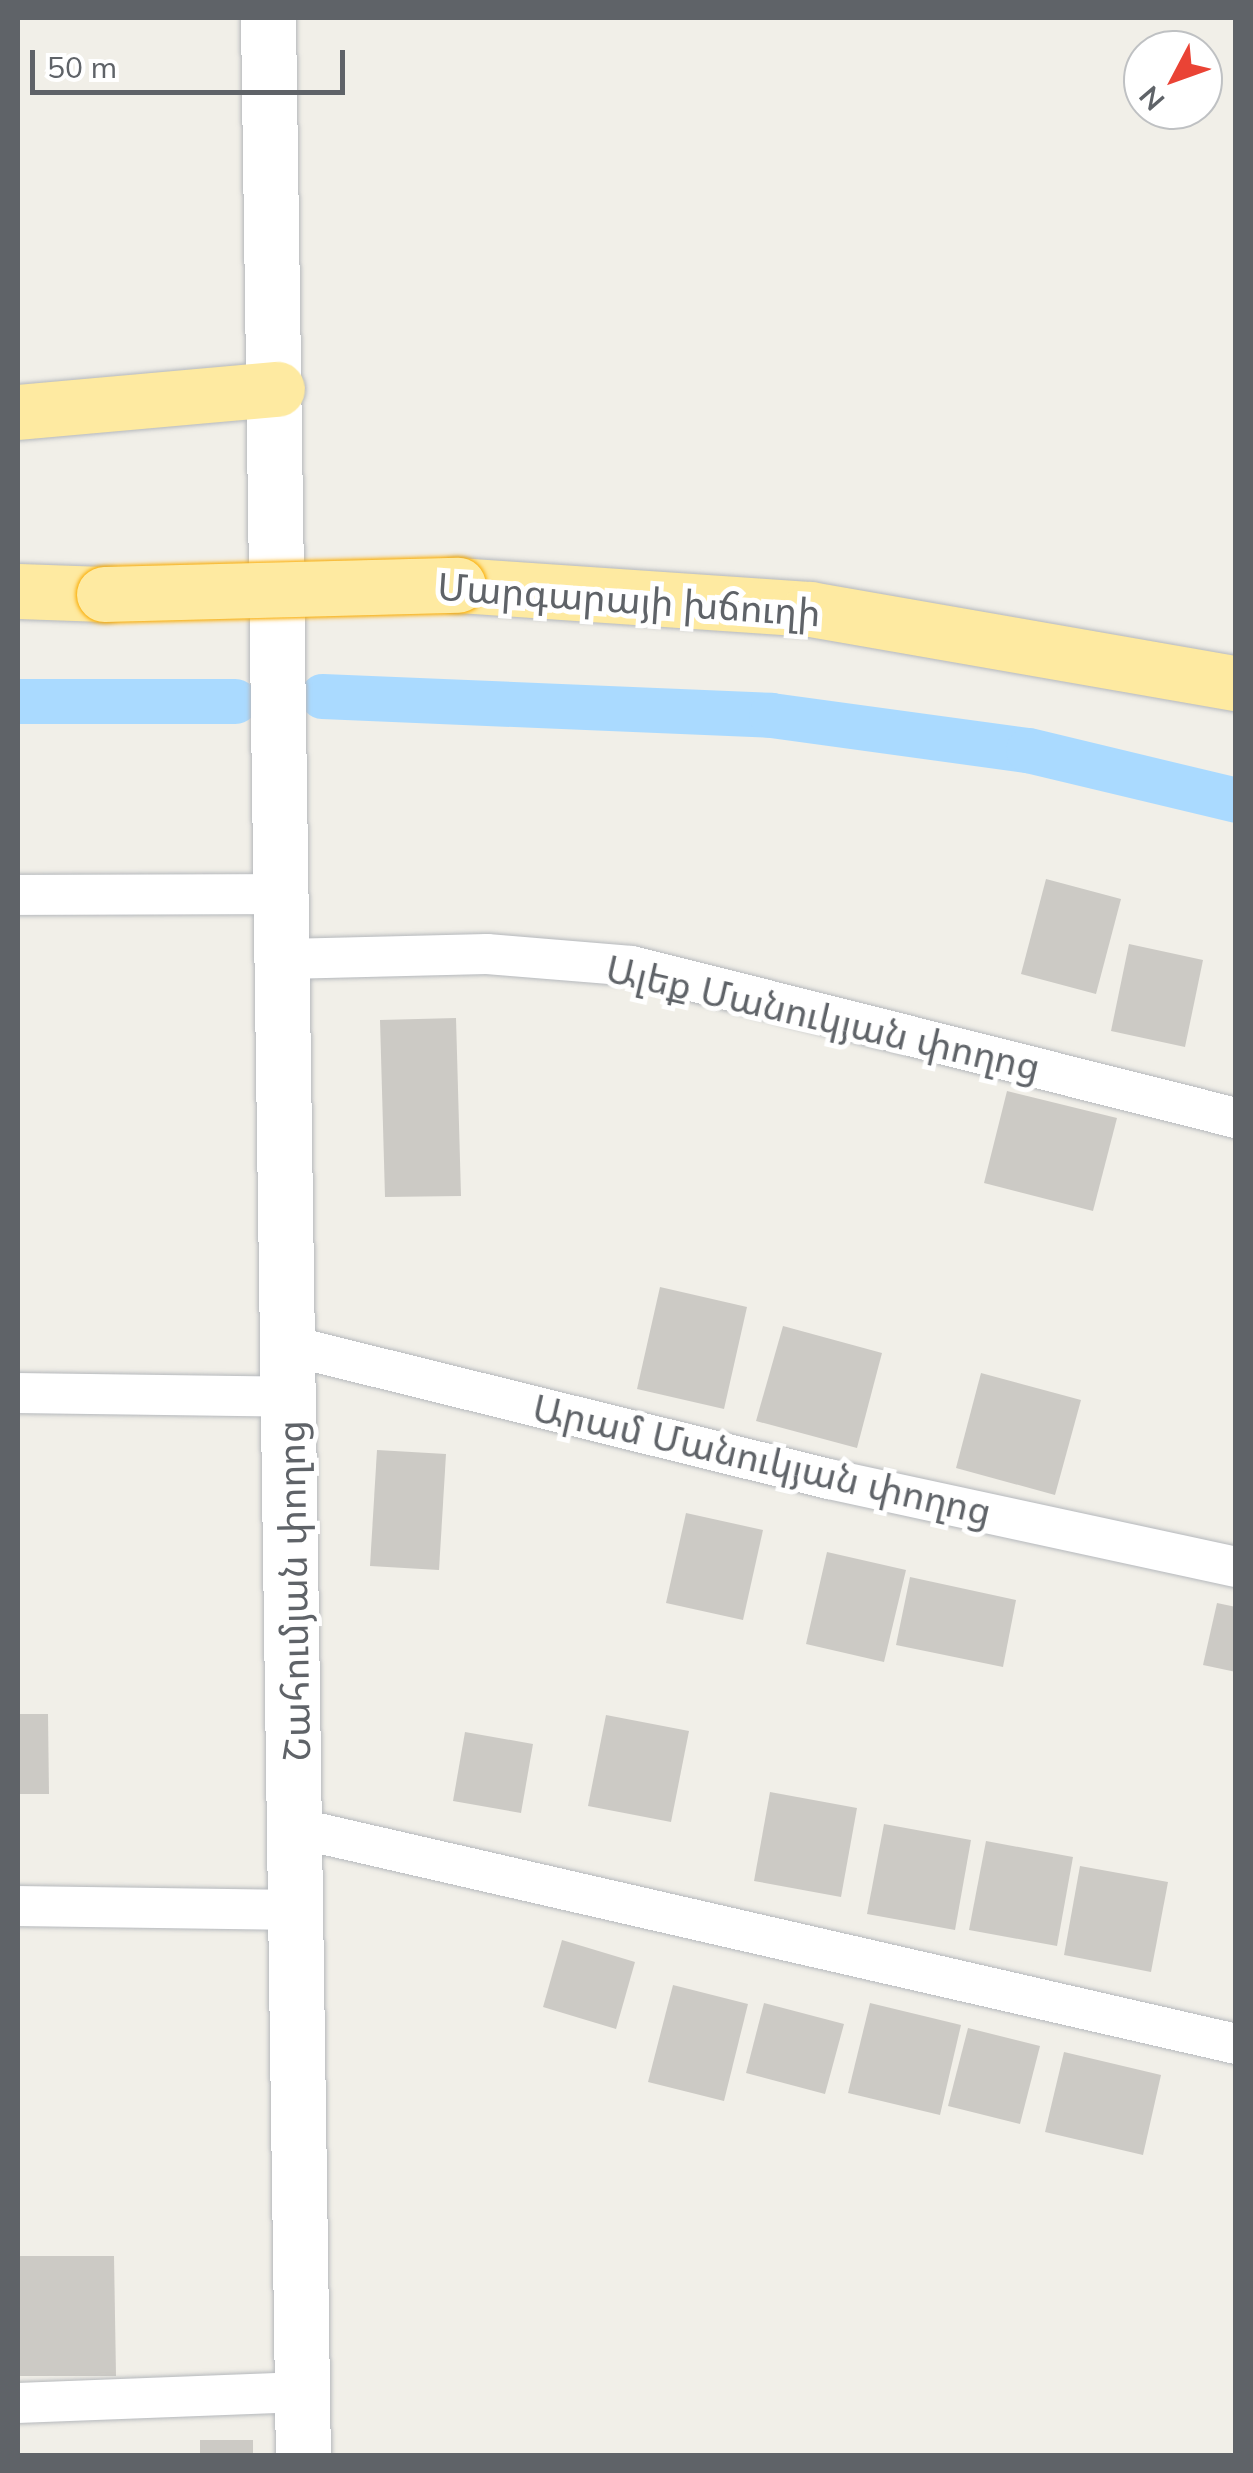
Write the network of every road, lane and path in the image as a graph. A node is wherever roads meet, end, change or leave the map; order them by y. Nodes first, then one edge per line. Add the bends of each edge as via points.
1 (268, 18) edge
2 (277, 390) junction
3 (18, 412) edge
4 (18, 591) edge
5 (1236, 683) edge
6 (284, 894) junction
7 (18, 895) edge
8 (285, 960) junction
9 (1236, 1118) edge
10 (291, 1371) junction
11 (18, 1393) edge
12 (1236, 1567) edge
13 (296, 1828) junction
14 (18, 1906) edge
15 (297, 1910) junction
16 (1236, 2044) edge
17 (302, 2392) junction
18 (18, 2402) edge
19 (303, 2456) edge

1 - 2 main road, Շահումյան փողոց
2 - 3 highway
2 - 6 main road, Շահումյան փողոց
4 - 5 highway, Մարգարայի խճուղի, bridge via 458,584 810,609
6 - 7 street
6 - 8 main road, Շահումյան փողոց
8 - 9 street, Ալեք Մանուկյան փողոց via 487,954 632,966
8 - 10 main road, Շահումյան փողոց
10 - 11 street, Արամ Մանուկյան փողոց
10 - 12 street, Արամ Մանուկյան փողոց
10 - 13 main road, Շահումյան փողոց
13 - 15 main road, Շահումյան փողոց
13 - 16 street
14 - 15 street
15 - 17 main road, Շահումյան փողոց
17 - 18 street
17 - 19 main road, Շահումյան փողոց

